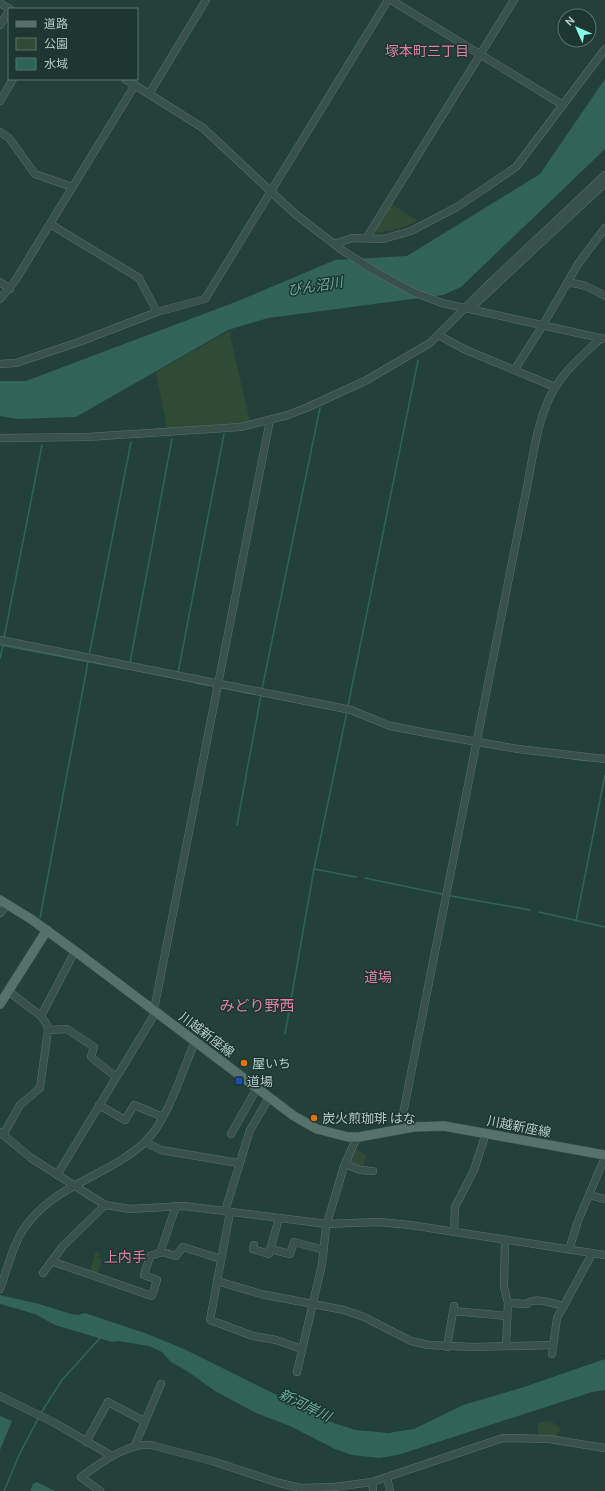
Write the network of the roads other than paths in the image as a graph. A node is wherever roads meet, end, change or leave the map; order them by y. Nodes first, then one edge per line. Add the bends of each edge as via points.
1 (206, 0) edge
2 (388, 0) edge
3 (391, 0) edge
4 (514, 0) edge
5 (0, 3) edge
6 (8, 9) edge
7 (8, 12) edge
8 (0, 25) edge
9 (605, 49) edge
10 (480, 54) junction
11 (12, 80) edge
12 (127, 80) edge
13 (135, 85) junction
14 (149, 94) junction
15 (0, 101) edge
16 (563, 105) junction
17 (0, 132) edge
18 (605, 175) edge
19 (605, 183) edge
20 (72, 187) junction
21 (271, 192) junction
22 (50, 224) junction
23 (605, 228) edge
24 (367, 237) junction
25 (334, 244) junction
26 (0, 282) edge
27 (568, 283) junction
28 (10, 289) junction
29 (605, 296) edge
30 (0, 299) edge
31 (467, 308) junction
32 (156, 312) junction
33 (543, 325) junction
34 (438, 335) junction
35 (604, 339) edge
36 (0, 364) edge
37 (515, 370) junction
38 (555, 387) junction
39 (270, 420) junction
40 (0, 438) edge
41 (0, 640) edge
42 (219, 683) junction
43 (477, 741) junction
44 (605, 759) edge
45 (4, 902) edge
46 (0, 913) edge
47 (46, 930) junction
48 (75, 951) junction
49 (8, 991) junction
50 (0, 1004) edge
51 (155, 1011) junction
52 (41, 1016) junction
53 (48, 1030) junction
54 (195, 1042) junction
55 (116, 1077) junction
56 (257, 1088) junction
57 (269, 1098) junction
58 (99, 1105) junction
59 (163, 1117) junction
60 (400, 1129) junction
61 (486, 1133) junction
62 (2, 1134) edge
63 (231, 1134) dead end
64 (357, 1137) junction
65 (145, 1142) junction
66 (605, 1156) edge
67 (238, 1163) junction
68 (345, 1164) junction
69 (373, 1171) dead end
70 (56, 1175) junction
71 (75, 1186) junction
72 (590, 1195) junction
73 (605, 1199) edge
74 (105, 1205) junction
75 (176, 1206) junction
76 (227, 1212) junction
77 (279, 1218) junction
78 (327, 1224) junction
79 (454, 1232) junction
80 (505, 1240) junction
81 (254, 1244) dead end
82 (270, 1249) junction
83 (324, 1250) junction
84 (569, 1250) junction
85 (160, 1253) junction
86 (592, 1254) junction
87 (605, 1255) edge
88 (221, 1260) junction
89 (51, 1261) junction
90 (43, 1273) dead end
91 (217, 1281) junction
92 (0, 1289) edge
93 (508, 1303) junction
94 (312, 1304) junction
95 (564, 1306) junction
96 (507, 1316) junction
97 (553, 1345) junction
98 (506, 1346) junction
99 (448, 1347) junction
100 (302, 1349) junction
101 (552, 1354) dead end
102 (298, 1372) dead end
103 (161, 1384) dead end
104 (0, 1396) edge
105 (144, 1421) junction
106 (86, 1442) junction
107 (136, 1445) junction
108 (605, 1448) edge
109 (112, 1456) junction
110 (387, 1477) junction
111 (372, 1482) junction
112 (295, 1489) edge
113 (100, 1491) edge
114 (373, 1491) edge
115 (390, 1491) edge

1 - 14 street
2 - 21 street
3 - 10 street
4 - 10 street
5 - 6 street
7 - 8 street
9 - 16 street
10 - 16 street
10 - 24 street
11 - 15 street
12 - 13 street
13 - 14 street
13 - 20 street
14 - 21 street via 210,133
16 - 24 street via 519,164 483,190 439,218 410,231 382,239
17 - 20 street via 10,138 35,174
18 - 31 street
19 - 31 street via 530,254
20 - 22 street
21 - 25 street
21 - 32 street via 205,298
22 - 28 street
22 - 32 street via 139,278
23 - 27 street via 578,264
24 - 25 street
25 - 31 street via 398,284 442,303
26 - 28 street
27 - 29 street via 587,286
27 - 33 street
28 - 30 street
31 - 33 street
31 - 34 street
32 - 36 street via 79,342 16,362
33 - 35 street
33 - 37 street
34 - 37 street via 466,350
34 - 39 street via 421,349 365,381 306,408
35 - 38 street via 568,371
37 - 38 street
38 - 43 street via 544,412 525,497
39 - 40 street via 219,429 87,437
39 - 42 street
41 - 42 street
42 - 43 street via 351,710 390,726
42 - 51 street
43 - 44 street via 518,749
43 - 60 street
45 - 46 street
45 - 47 main road, 川越新座線
47 - 48 main road, 川越新座線
47 - 49 main road
48 - 51 main road, 川越新座線
48 - 52 street
49 - 50 main road
49 - 52 street
51 - 54 main road, 川越新座線
51 - 55 street
52 - 53 street
53 - 55 street via 67,1029 94,1047 92,1057
53 - 62 street via 40,1088 20,1105
54 - 56 main road, 川越新座線
54 - 59 street
55 - 58 street
56 - 57 main road, 川越新座線
56 - 63 street
57 - 64 main road, 川越新座線 via 317,1129
57 - 67 street via 250,1130
58 - 59 street via 125,1120 134,1105
58 - 70 street
59 - 65 street
60 - 61 main road, 川越新座線 via 438,1126
60 - 64 main road, 川越新座線
61 - 66 main road, 川越新座線
61 - 79 street via 474,1170 455,1207
62 - 70 street
64 - 68 street
65 - 67 street via 162,1150
65 - 71 street
66 - 72 street
67 - 76 street
68 - 69 street via 360,1170
68 - 78 street
70 - 71 street
71 - 74 street
71 - 92 street via 43,1207 29,1222 18,1239
72 - 73 street
72 - 84 street
74 - 75 street via 130,1209
74 - 89 street
75 - 76 street
75 - 85 street
76 - 77 street
76 - 88 street
77 - 78 street
77 - 82 street
78 - 79 street via 378,1222
78 - 83 street
79 - 80 street
80 - 84 street
80 - 93 street via 504,1287
81 - 82 street via 253,1249 269,1254
82 - 83 street via 290,1254 294,1242
83 - 94 street
84 - 86 street
85 - 88 street via 176,1256 182,1247
85 - 89 street via 150,1256 144,1275 157,1280 152,1296
86 - 87 street
86 - 95 street
88 - 91 street
89 - 90 street
91 - 94 street via 261,1294
91 - 100 street via 210,1320 253,1336 276,1340
93 - 95 street via 528,1304 538,1301
93 - 96 street
94 - 99 street via 364,1317 411,1340
94 - 100 street
95 - 97 street via 557,1318
96 - 98 street
96 - 99 street via 453,1308
97 - 98 street
97 - 101 street
98 - 99 street
100 - 102 street
103 - 105 street
104 - 106 street via 50,1420
105 - 106 street via 108,1402
105 - 107 street
106 - 109 street
107 - 109 street
107 - 112 street via 161,1447
108 - 110 street via 549,1439 503,1438
109 - 113 street via 81,1477
110 - 111 street
110 - 115 street
111 - 112 street
111 - 114 street

